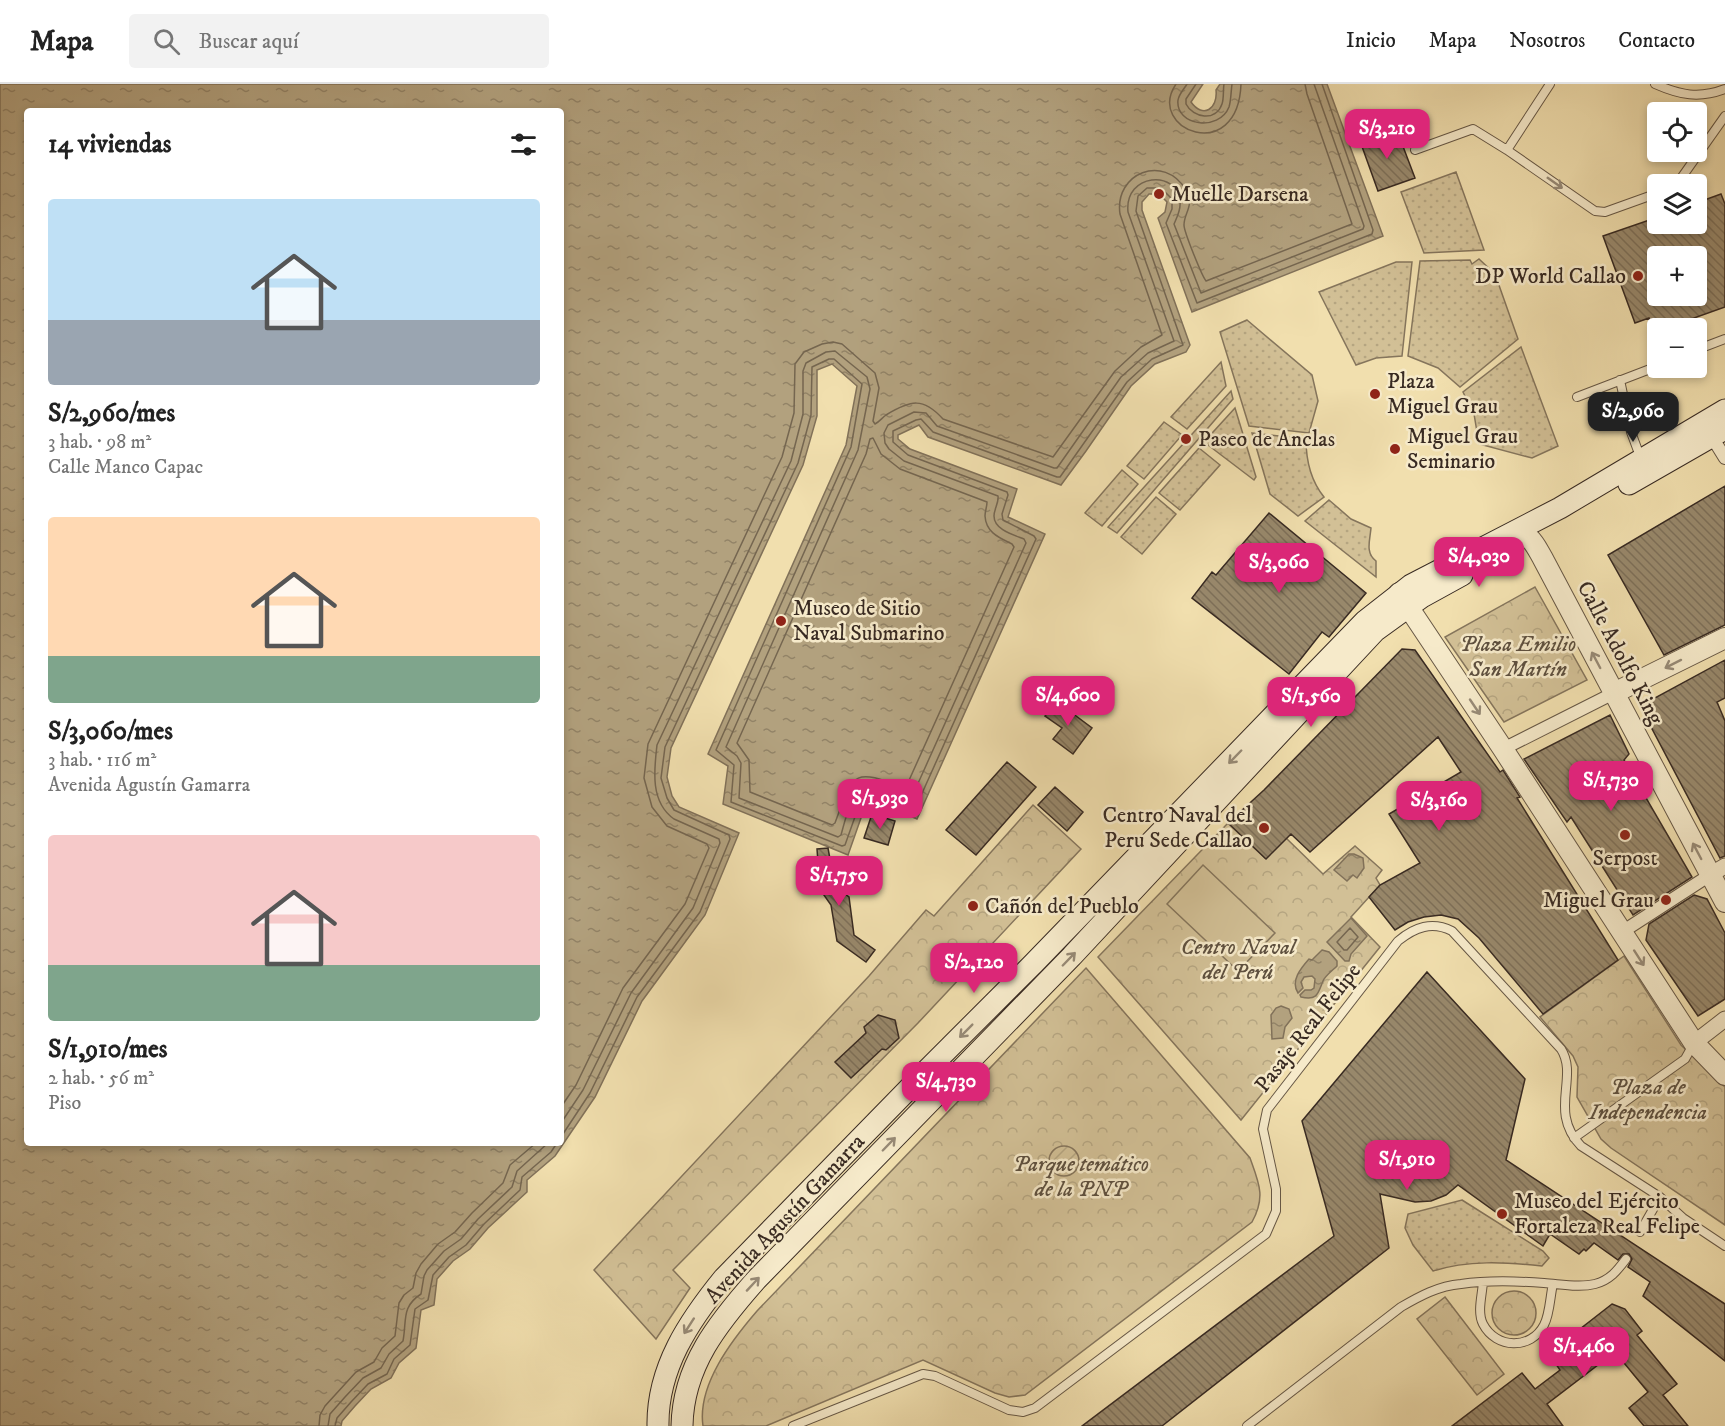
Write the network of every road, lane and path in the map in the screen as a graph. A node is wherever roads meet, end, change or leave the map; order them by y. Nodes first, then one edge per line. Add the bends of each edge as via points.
1 (1550, 84) edge
2 (1655, 84) edge
3 (1725, 89) edge
4 (1725, 116) edge
5 (1415, 150) dead end
6 (1507, 150) junction
7 (1684, 174) edge
8 (1647, 197) edge
9 (1725, 339) edge
10 (1707, 346) edge
11 (1647, 370) edge
12 (1620, 380) junction
13 (1577, 397) dead end
14 (1725, 410) edge
15 (1719, 433) edge
16 (1725, 458) edge
17 (1641, 461) junction
18 (1522, 536) junction
19 (1403, 600) junction
20 (1725, 638) edge
21 (1614, 693) junction
22 (1503, 749) junction
23 (1717, 870) edge
24 (1725, 902) edge
25 (1622, 932) junction
26 (1725, 1018) edge
27 (1694, 1042) junction
28 (1725, 1075) edge
29 (1574, 1138) junction
30 (1660, 1197) junction
31 (1641, 1232) dead end
32 (1725, 1246) edge
33 (1626, 1259) dead end
34 (1484, 1282) junction
35 (1552, 1284) junction
36 (658, 1426) edge
37 (682, 1426) edge
38 (793, 1426) edge
39 (1247, 1426) edge

1 - 6 lane
2 - 3 lane via 1693,96
4 - 7 lane
5 - 6 lane via 1473,129
6 -> 8 lane via 1595,211 1605,212
9 - 10 lane
11 - 12 lane
12 - 13 lane
12 - 17 lane
14 - 17 main road
15 - 16 street
15 - 18 main road
17 - 18 main road
18 - 19 main road, Avenida Agustín Gamarra via 1442,585
21 -> 18 street, Calle Adolfo King
19 -> 22 street
19 -> 36 main road, Avenida Agustín Gamarra via 1365,621 724,1278 683,1335 662,1391
37 -> 19 main road, Avenida Agustín Gamarra via 687,1386 707,1340 756,1280 1072,956
20 -> 21 street
21 - 22 street
23 -> 21 street, Calle Adolfo King
22 - 25 street
23 - 24 street, Calle Adolfo King
23 - 25 street
25 -> 27 street
26 - 27 street
27 - 28 street
27 - 29 lane via 1685,1059
29 - 30 lane
29 - 38 lane, Pasaje Real Felipe via 1567,1124 1567,1061 1561,1049 1452,931 1425,926 1411,931 1398,941 1268,1110 1263,1129 1276,1189 1276,1211 1266,1234 1035,1408 1023,1412 1009,1410 923,1374
30 - 31 lane
30 - 32 lane
33 - 35 lane via 1615,1274 1594,1284
34 - 35 lane
34 - 35 lane via 1482,1323 1490,1334 1513,1344 1526,1342 1545,1324
34 - 39 lane via 1429,1291 1401,1307

